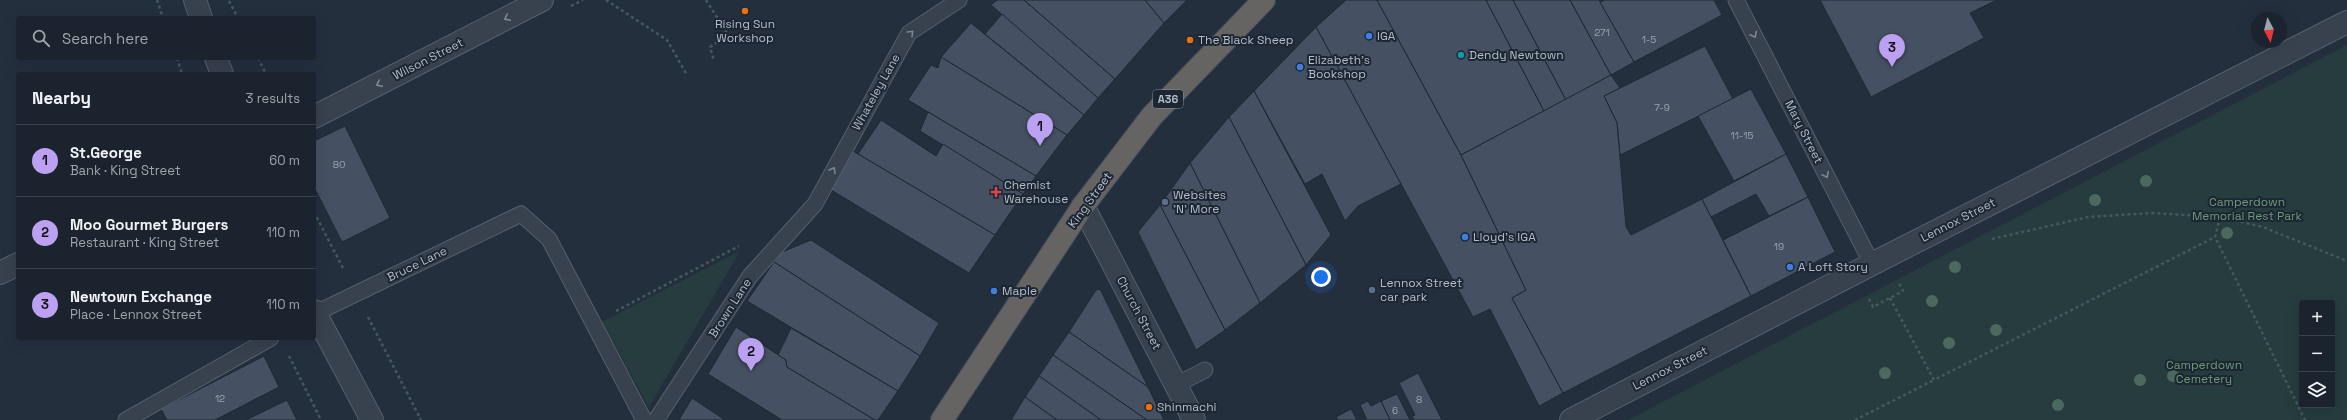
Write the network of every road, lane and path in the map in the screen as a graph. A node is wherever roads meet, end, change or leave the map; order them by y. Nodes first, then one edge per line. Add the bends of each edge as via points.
1 (157, 0) edge
2 (195, 0) edge
3 (229, 0) edge
4 (542, 0) edge
5 (606, 0) edge
6 (706, 0) edge
7 (959, 0) edge
8 (1264, 0) edge
9 (1736, 0) edge
10 (162, 16) edge
11 (200, 16) edge
12 (237, 16) edge
13 (2347, 22) edge
14 (177, 60) edge
15 (217, 60) edge
16 (259, 60) edge
17 (714, 61) dead end
18 (181, 72) edge
19 (221, 72) edge
20 (265, 72) edge
21 (687, 75) dead end
22 (316, 117) edge
23 (815, 204) joint
24 (1083, 206) junction
25 (2220, 217) junction
26 (2215, 237) junction
27 (1989, 240) dead end
28 (742, 244) dead end
29 (2347, 261) edge
30 (1872, 264) junction
31 (16, 265) edge
32 (0, 273) edge
33 (1903, 291) dead end
34 (1890, 298) junction
35 (1873, 307) dead end
36 (316, 312) edge
37 (316, 317) edge
38 (594, 323) junction
39 (267, 340) edge
40 (286, 352) dead end
41 (1205, 370) dead end
42 (1934, 380) junction
43 (1176, 385) junction
44 (126, 420) edge
45 (321, 420) edge
46 (372, 420) edge
47 (644, 420) edge
48 (656, 420) edge
49 (942, 420) edge
50 (1194, 420) edge
51 (1571, 420) edge
52 (1855, 420) edge
53 (2305, 420) edge

1 - 10 path
2 - 11 street
3 - 12 path
4 -> 22 street, Wilson Street
5 - 21 path via 667,40
6 - 17 path via 728,35 710,47
23 -> 7 lane, Whateley Lane via 909,33
8 - 24 highway, King Street / A36 via 1152,116
9 -> 30 lane, Mary Street
13 - 30 street, Lennox Street
14 - 18 path
15 - 19 street
16 - 20 path
23 - 48 lane, Brown Lane via 750,276
24 - 43 street, Church Street
24 - 49 highway, King Street / A36
25 - 26 path
25 - 27 path via 2152,213 2088,217
25 - 29 path via 2263,227
26 - 42 path
26 - 53 path
28 - 38 path
30 - 51 street, Lennox Street
31 - 32 street
33 - 34 path
34 - 35 path
34 - 42 path
36 - 38 lane, Bruce Lane via 521,214 550,239
37 - 46 street
38 - 47 lane
39 - 44 lane
40 - 45 path
41 - 43 lane
42 - 52 path
43 - 50 street, Church Street

